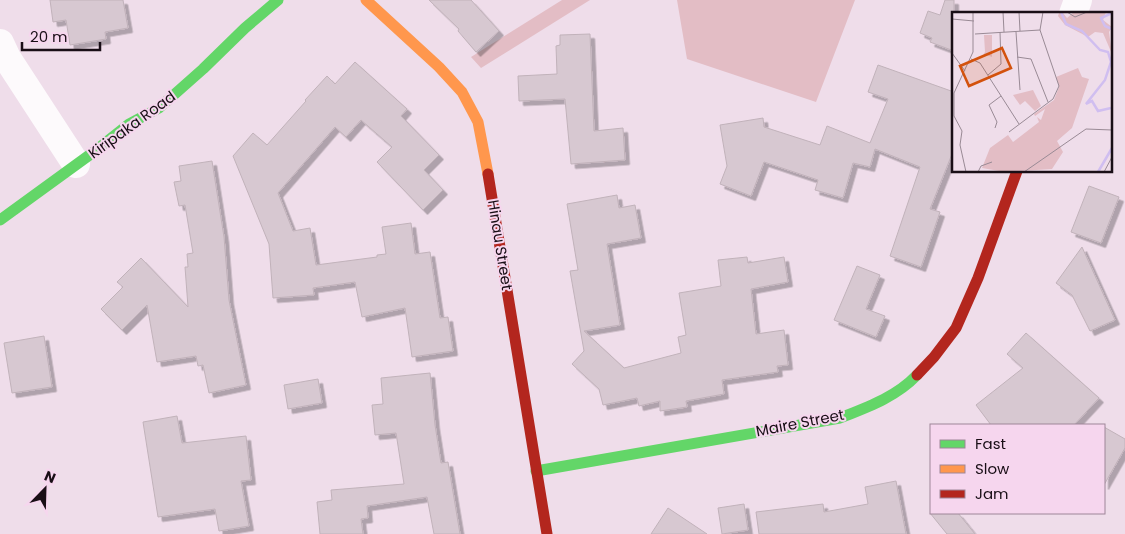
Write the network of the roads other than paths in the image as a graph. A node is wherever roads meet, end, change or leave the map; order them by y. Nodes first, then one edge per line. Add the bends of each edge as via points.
1 (278, 0) edge
2 (366, 0) edge
3 (1078, 0) edge
4 (1074, 12) edge
5 (0, 43) edge
6 (76, 164) junction
7 (1017, 172) edge
8 (0, 220) edge
9 (536, 471) junction
10 (547, 534) edge

1 - 6 street, Kiripaka Road via 159,108 129,124
2 - 9 street, Hinau Street via 462,92 478,122
3 - 4 street
5 - 6 street
6 - 8 street, Kiripaka Road
7 - 9 street, Maire Street via 956,328 908,384 876,404 840,418
9 - 10 street, Hinau Street

